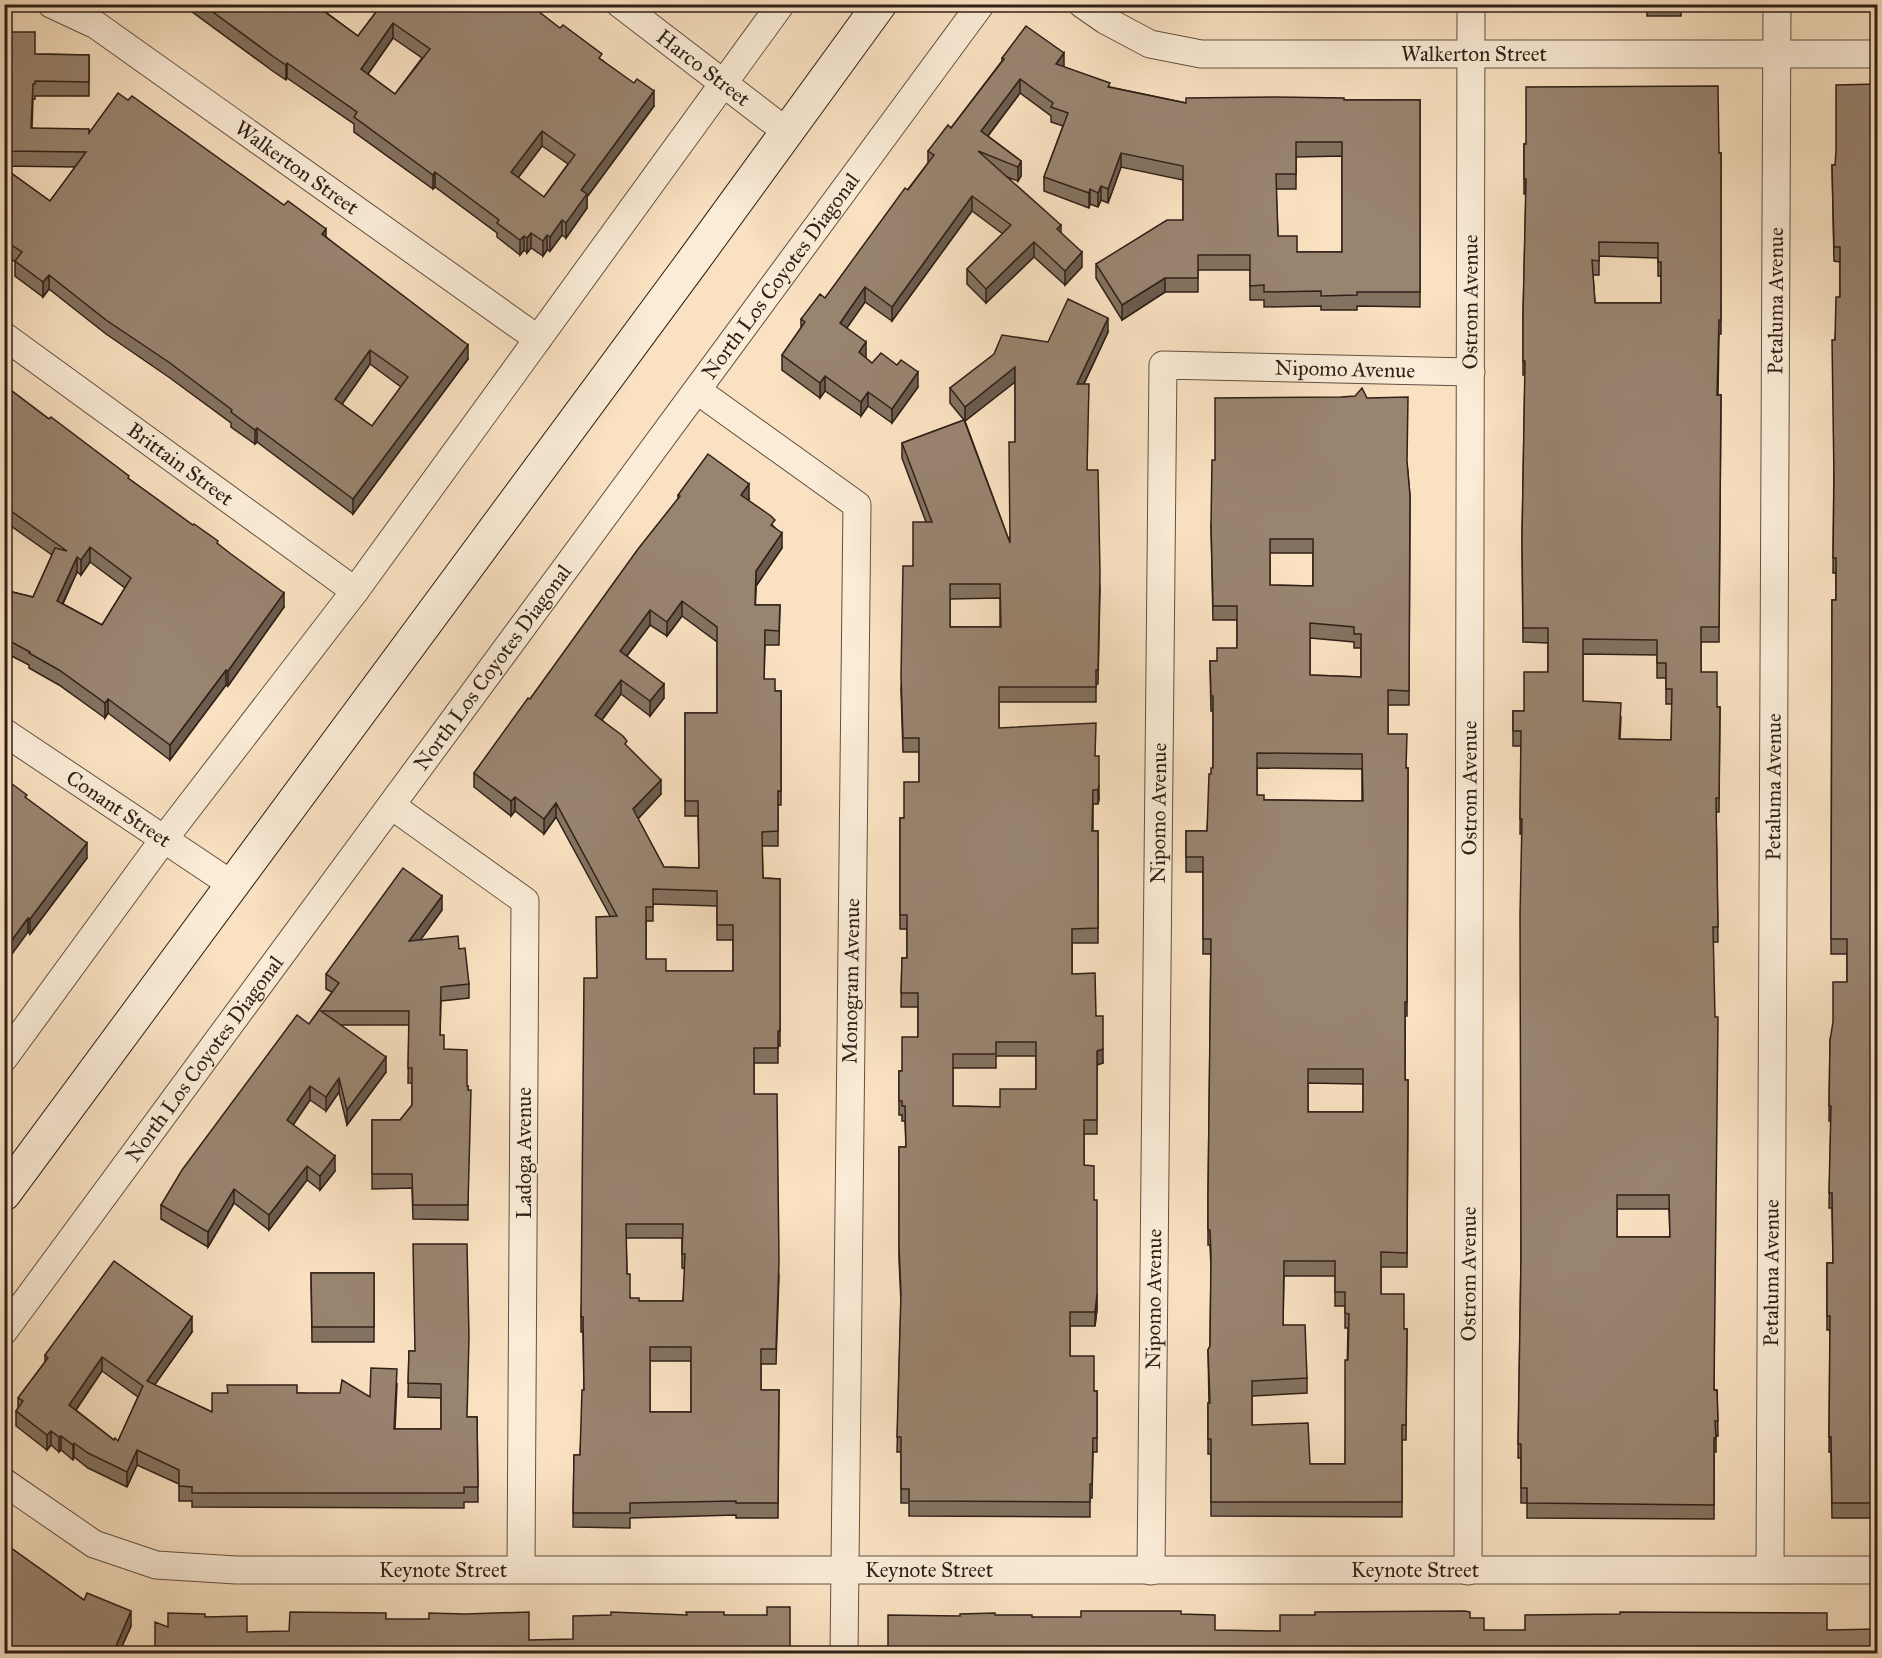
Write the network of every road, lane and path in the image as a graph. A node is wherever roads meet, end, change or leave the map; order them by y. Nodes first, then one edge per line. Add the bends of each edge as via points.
1 (51, 4) edge
2 (620, 4) edge
3 (781, 4) edge
4 (880, 4) edge
5 (981, 4) edge
6 (1082, 4) edge
7 (1471, 4) edge
8 (1777, 4) edge
9 (1878, 54) edge
10 (1471, 55) junction
11 (1776, 55) junction
12 (722, 84) junction
13 (787, 132) junction
14 (4, 336) edge
15 (538, 339) junction
16 (1471, 372) junction
17 (698, 392) junction
18 (355, 591) junction
19 (4, 732) edge
20 (392, 806) junction
21 (164, 839) junction
22 (234, 885) junction
23 (4, 1058) edge
24 (4, 1194) edge
25 (4, 1331) edge
26 (4, 1482) edge
27 (521, 1569) junction
28 (844, 1569) junction
29 (1770, 1569) junction
30 (1878, 1570) edge
31 (1151, 1571) junction
32 (1468, 1571) junction
33 (844, 1653) edge

1 - 15 street, Walkerton Street via 96,24
2 - 12 street, Harco Street
3 - 12 street
4 - 13 main road
5 - 17 street, North Los Coyotes Diagonal
6 - 10 street, Walkerton Street via 1150,44 1201,54
7 - 10 street, Ostrom Avenue
8 - 11 street, Petaluma Avenue
9 - 11 street, Walkerton Street
10 - 11 street, Walkerton Street
10 - 16 street, Ostrom Avenue
11 - 29 street, Petaluma Avenue
12 - 13 street, Harco Street
12 - 15 street
13 - 22 main road
14 - 18 street, Brittain Street
15 - 18 street
16 - 31 street, Nipomo Avenue via 1162,365
16 - 32 street, Ostrom Avenue
17 - 20 street, North Los Coyotes Diagonal
17 - 28 street, Monogram Avenue via 857,505
18 - 21 street
19 - 21 street, Conant Street
20 - 25 street, North Los Coyotes Diagonal
20 - 27 street, Ladoga Avenue via 525,901
21 - 22 street, Conant Street
21 - 23 street
22 - 24 main road
26 - 27 street, Keynote Street via 94,1544 156,1565 236,1570
27 - 28 street, Keynote Street
28 - 31 street, Keynote Street
28 - 33 street, Monogram Avenue
29 - 30 street, Keynote Street
29 - 32 street, Keynote Street
31 - 32 street, Keynote Street

